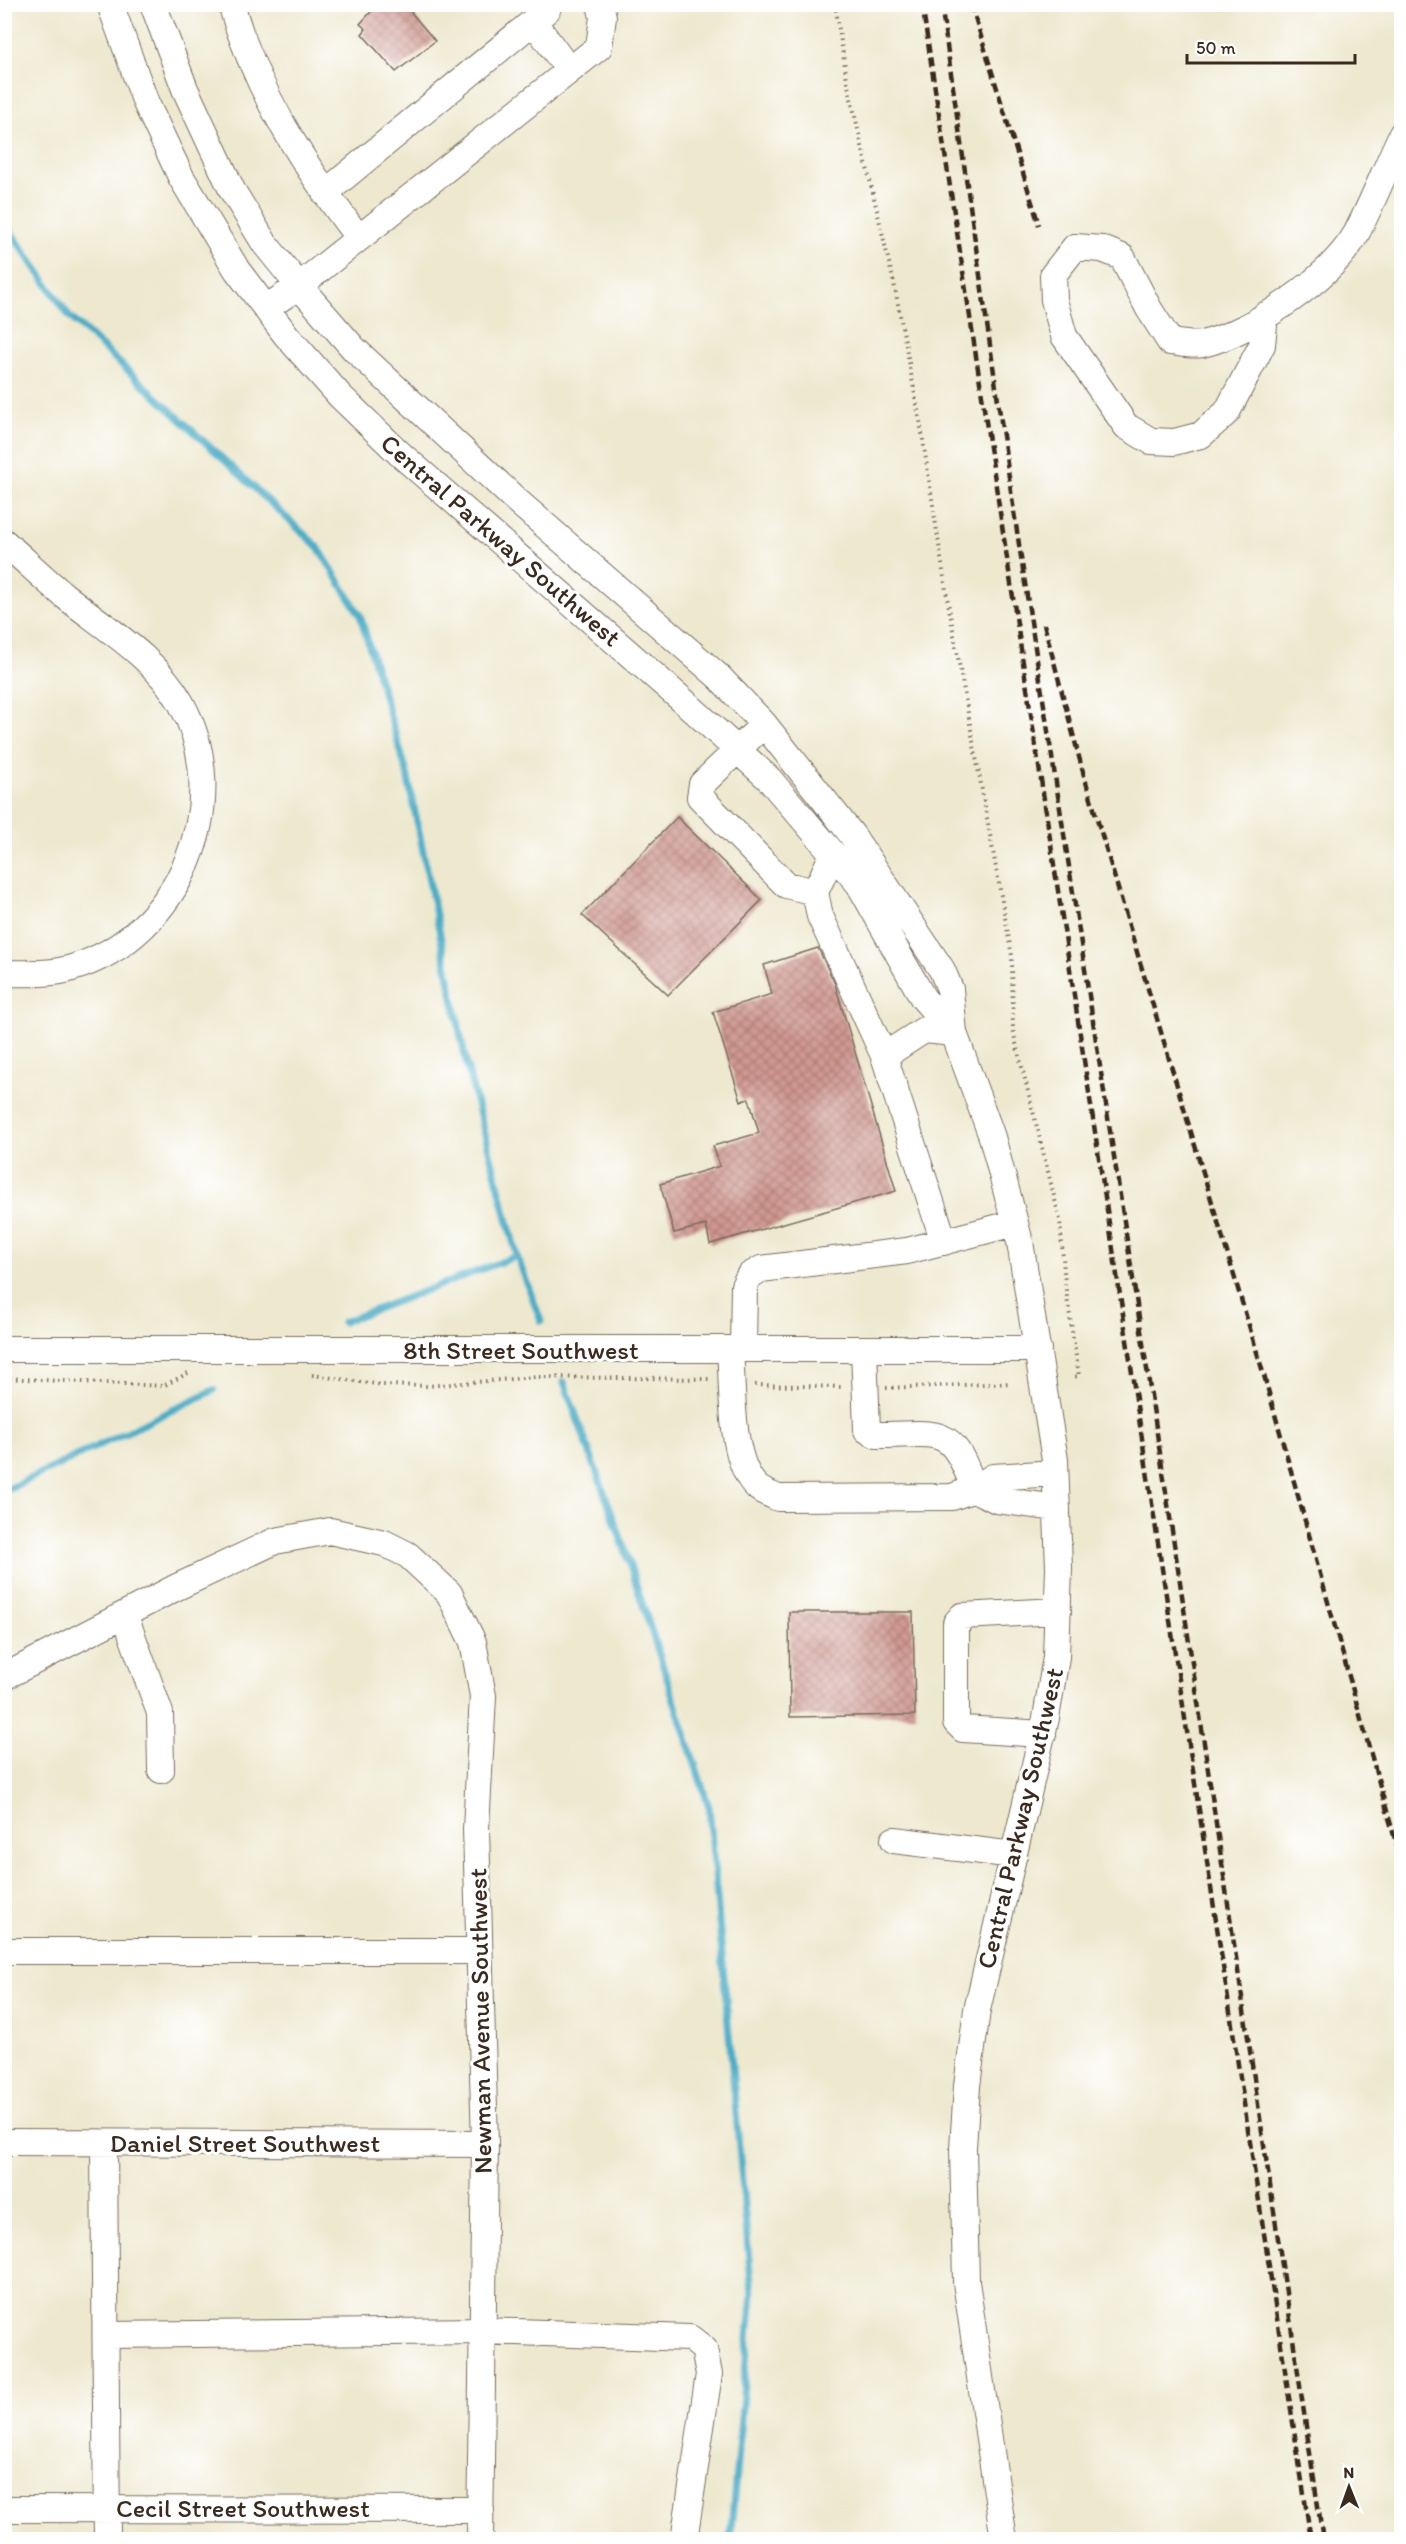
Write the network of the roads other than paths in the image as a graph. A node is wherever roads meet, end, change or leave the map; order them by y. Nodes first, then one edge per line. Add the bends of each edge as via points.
1 (110, 4) edge
2 (153, 4) edge
3 (231, 4) edge
4 (600, 4) edge
5 (539, 13) edge
6 (569, 70) junction
7 (1401, 134) edge
8 (325, 194) junction
9 (358, 237) junction
10 (299, 286) junction
11 (267, 308) junction
12 (1265, 315) junction
13 (4, 542) edge
14 (764, 724) junction
15 (737, 749) junction
16 (833, 854) junction
17 (814, 892) junction
18 (4, 973) edge
19 (954, 1033) junction
20 (884, 1056) junction
21 (1015, 1223) junction
22 (944, 1242) junction
23 (4, 1349) edge
24 (737, 1349) junction
25 (864, 1349) junction
26 (1038, 1349) junction
27 (1055, 1473) junction
28 (974, 1489) junction
29 (1057, 1508) junction
30 (1058, 1611) junction
31 (125, 1616) junction
32 (4, 1677) edge
33 (1043, 1734) junction
34 (161, 1770) dead end
35 (894, 1840) dead end
36 (1014, 1855) junction
37 (4, 1951) edge
38 (479, 1952) junction
39 (4, 2142) edge
40 (104, 2143) junction
41 (485, 2144) junction
42 (483, 2331) junction
43 (106, 2335) junction
44 (107, 2507) junction
45 (4, 2509) edge
46 (481, 2510) junction
47 (107, 2540) edge
48 (480, 2540) edge
49 (684, 2540) edge
50 (1004, 2540) edge

1 - 11 street, Central Parkway Southwest via 146,103 181,177 237,270
2 - 10 street, Central Parkway Southwest via 185,89 232,190 265,244
3 - 8 street via 277,118
4 - 6 street via 603,17 599,47
5 - 6 street
5 - 8 street
6 - 9 street
7 - 12 street via 1355,235 1325,274
8 - 9 street
9 - 10 street
10 - 11 street
10 - 14 street, Central Parkway Southwest via 362,357 526,509 719,677
11 - 15 street, Central Parkway Southwest via 340,396 399,453
12 - 12 street via 1200,345 1170,342 1122,257 1102,249 1075,247 1053,275 1054,300 1064,336 1126,426 1150,441 1174,442 1200,435 1227,412 1262,345
13 - 18 street via 165,680 193,727 203,781 202,808 188,861 162,908 143,927 121,944 72,968 44,974
14 - 15 street
14 - 19 street, Central Parkway Southwest via 852,835 942,970 950,989
15 - 16 street, Central Parkway Southwest via 769,779
15 - 17 street via 702,784 700,796 786,885
16 - 17 street
16 - 19 street, Central Parkway Southwest via 859,884 923,998
17 - 20 street via 820,916
19 - 20 street via 924,1030
19 - 21 street, Central Parkway Southwest via 992,1137
20 - 22 street
21 - 22 street
21 - 26 street, Central Parkway Southwest
22 - 24 street via 907,1251 761,1269 749,1276 744,1286
23 - 24 street, 8th Street Southwest
24 - 25 street, 8th Street Southwest
24 - 28 street via 733,1381 737,1436 743,1463 757,1487 778,1498 952,1497
25 - 26 street, 8th Street Southwest
25 - 28 street via 867,1430 876,1435 940,1435 955,1445
26 - 27 street, Central Parkway Southwest
27 - 28 street via 993,1477
27 - 29 street, Central Parkway Southwest
28 - 29 street via 997,1500
29 - 30 street, Central Parkway Southwest
30 - 33 street, Central Parkway Southwest via 1056,1657
30 - 33 street via 962,1616 956,1623 956,1722 963,1729
31 - 32 street, Newman Avenue Southwest
31 - 34 street via 160,1713
31 - 38 street, Newman Avenue Southwest via 275,1541 330,1531 384,1543 408,1555 449,1593 473,1642 483,1696 476,1829
33 - 36 street, Central Parkway Southwest
35 - 36 street
36 - 50 street, Central Parkway Southwest via 976,2010 967,2086 962,2194 966,2282
37 - 38 street
38 - 41 street, Newman Avenue Southwest
39 - 40 street, Daniel Street Southwest
40 - 41 street, Daniel Street Southwest
40 - 43 street
41 - 42 street, Newman Avenue Southwest
42 - 43 street
42 - 46 street, Newman Avenue Southwest
42 - 49 street via 690,2338 704,2349 710,2374
43 - 44 street
44 - 45 street, Cecil Street Southwest
44 - 46 street, Cecil Street Southwest
44 - 47 street
46 - 48 street, Newman Avenue Southwest

